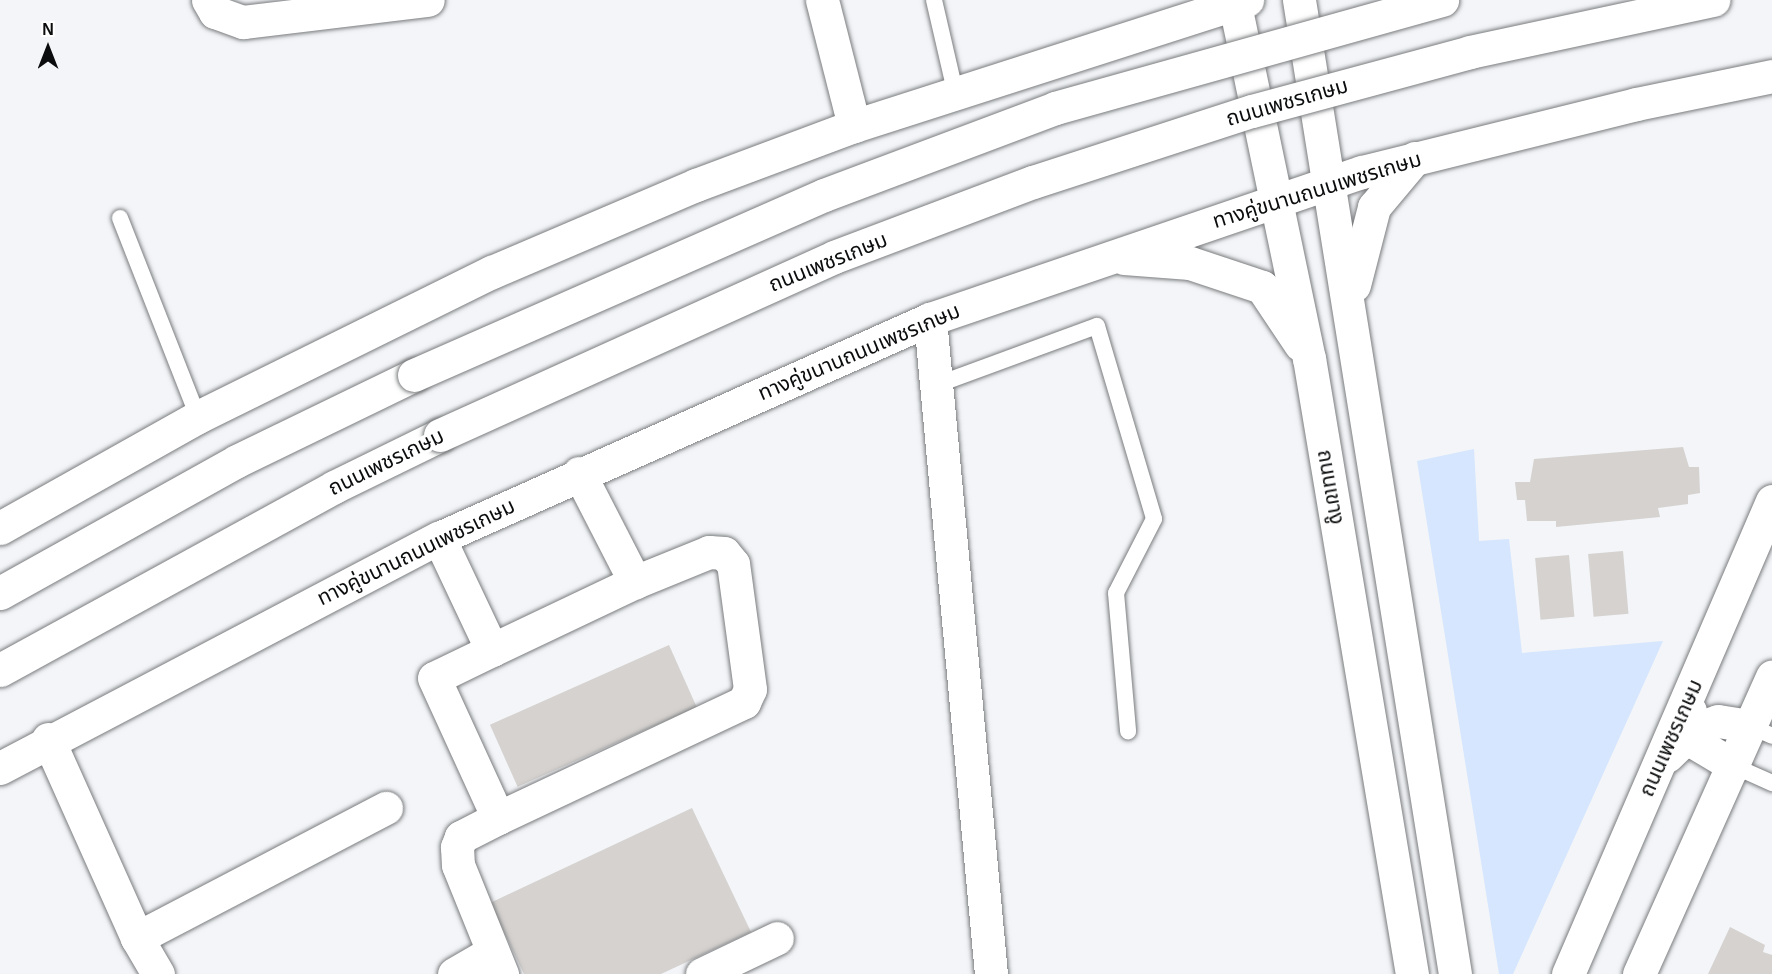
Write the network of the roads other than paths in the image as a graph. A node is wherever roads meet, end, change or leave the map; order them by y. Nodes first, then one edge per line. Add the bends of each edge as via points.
1 (208, 0) edge
2 (428, 0) edge
3 (822, 0) edge
4 (934, 0) edge
5 (1161, 0) edge
6 (1299, 0) edge
7 (1442, 0) edge
8 (1713, 0) edge
9 (1239, 1) edge
10 (1125, 38) junction
11 (1772, 76) edge
12 (1724, 86) junction
13 (1772, 88) edge
14 (956, 95) junction
15 (854, 126) junction
16 (1415, 158) junction
17 (1331, 182) junction
18 (1276, 200) junction
19 (120, 218) dead end
20 (1110, 257) junction
21 (1351, 308) junction
22 (930, 319) junction
23 (1309, 358) junction
24 (939, 384) junction
25 (198, 417) junction
26 (579, 472) junction
27 (1772, 501) edge
28 (0, 528) edge
29 (439, 538) junction
30 (635, 582) junction
31 (0, 593) edge
32 (492, 650) junction
33 (0, 670) edge
34 (1772, 676) edge
35 (1696, 680) junction
36 (1128, 731) dead end
37 (1761, 731) edge
38 (1690, 733) junction
39 (48, 739) junction
40 (1734, 766) junction
41 (0, 768) edge
42 (1657, 770) junction
43 (1772, 783) edge
44 (386, 808) dead end
45 (498, 818) junction
46 (137, 938) junction
47 (777, 938) dead end
48 (497, 963) edge
49 (159, 974) edge
50 (453, 974) edge
51 (702, 974) edge
52 (990, 974) edge
53 (1412, 974) edge
54 (1455, 974) edge
55 (1568, 974) edge
56 (1639, 974) edge

1 - 2 main road via 215,12 243,22
3 - 15 main road
4 - 14 lane
5 - 10 main road
6 - 17 main road
7 - 31 main road, bridge via 1044,112 824,195 414,375 237,461
8 - 33 main road, ถนนเพชรเกษม, bridge via 1470,52 1252,111 1033,182 834,257 334,487
9 - 10 main road
9 - 18 main road, ถนนเขางู
10 - 14 main road
11 - 12 main road, ทางคู่ขนานถนนเพชรเกษม
12 - 13 main road
12 - 16 main road, ทางคู่ขนานถนนเพชรเกษม
14 - 15 main road
15 - 25 main road via 696,185 492,272
16 - 17 main road, ทางคู่ขนานถนนเพชรเกษม
16 - 21 main road via 1374,207 1357,262
17 - 18 main road, ทางคู่ขนานถนนเพชรเกษม
17 - 21 main road
18 - 20 main road, ทางคู่ขนานถนนเพชรเกษม
18 - 23 main road, ถนนเขางู
19 - 25 lane
20 - 22 main road, ทางคู่ขนานถนนเพชรเกษม
20 - 23 main road via 1190,263 1262,287
21 - 54 main road
22 - 24 main road
22 - 26 main road, ทางคู่ขนานถนนเพชรเกษม
23 - 53 main road, ถนนเขางู
24 - 36 lane via 1097,326 1154,519 1116,593
24 - 52 main road
25 - 28 main road
26 - 29 main road, ทางคู่ขนานถนนเพชรเกษม
26 - 30 main road
27 - 35 main road, ถนนเพชรเกษม
29 - 32 main road
29 - 39 main road, ทางคู่ขนานถนนเพชรเกษม
30 - 32 main road
30 - 45 main road via 709,552 724,553 733,564 748,696
32 - 45 main road via 434,678
34 - 37 main road
35 - 38 main road
35 - 42 main road, ถนนเพชรเกษม
37 - 38 main road via 1718,721
37 - 40 main road
38 - 40 main road via 1706,754
38 - 42 main road
39 - 41 main road, ทางคู่ขนานถนนเพชรเกษม
39 - 46 main road
40 - 43 lane
40 - 56 main road
42 - 55 main road, ถนนเพชรเกษม
44 - 46 main road
45 - 48 main road via 461,837 457,847 458,865
46 - 49 main road
47 - 51 main road
48 - 50 main road

